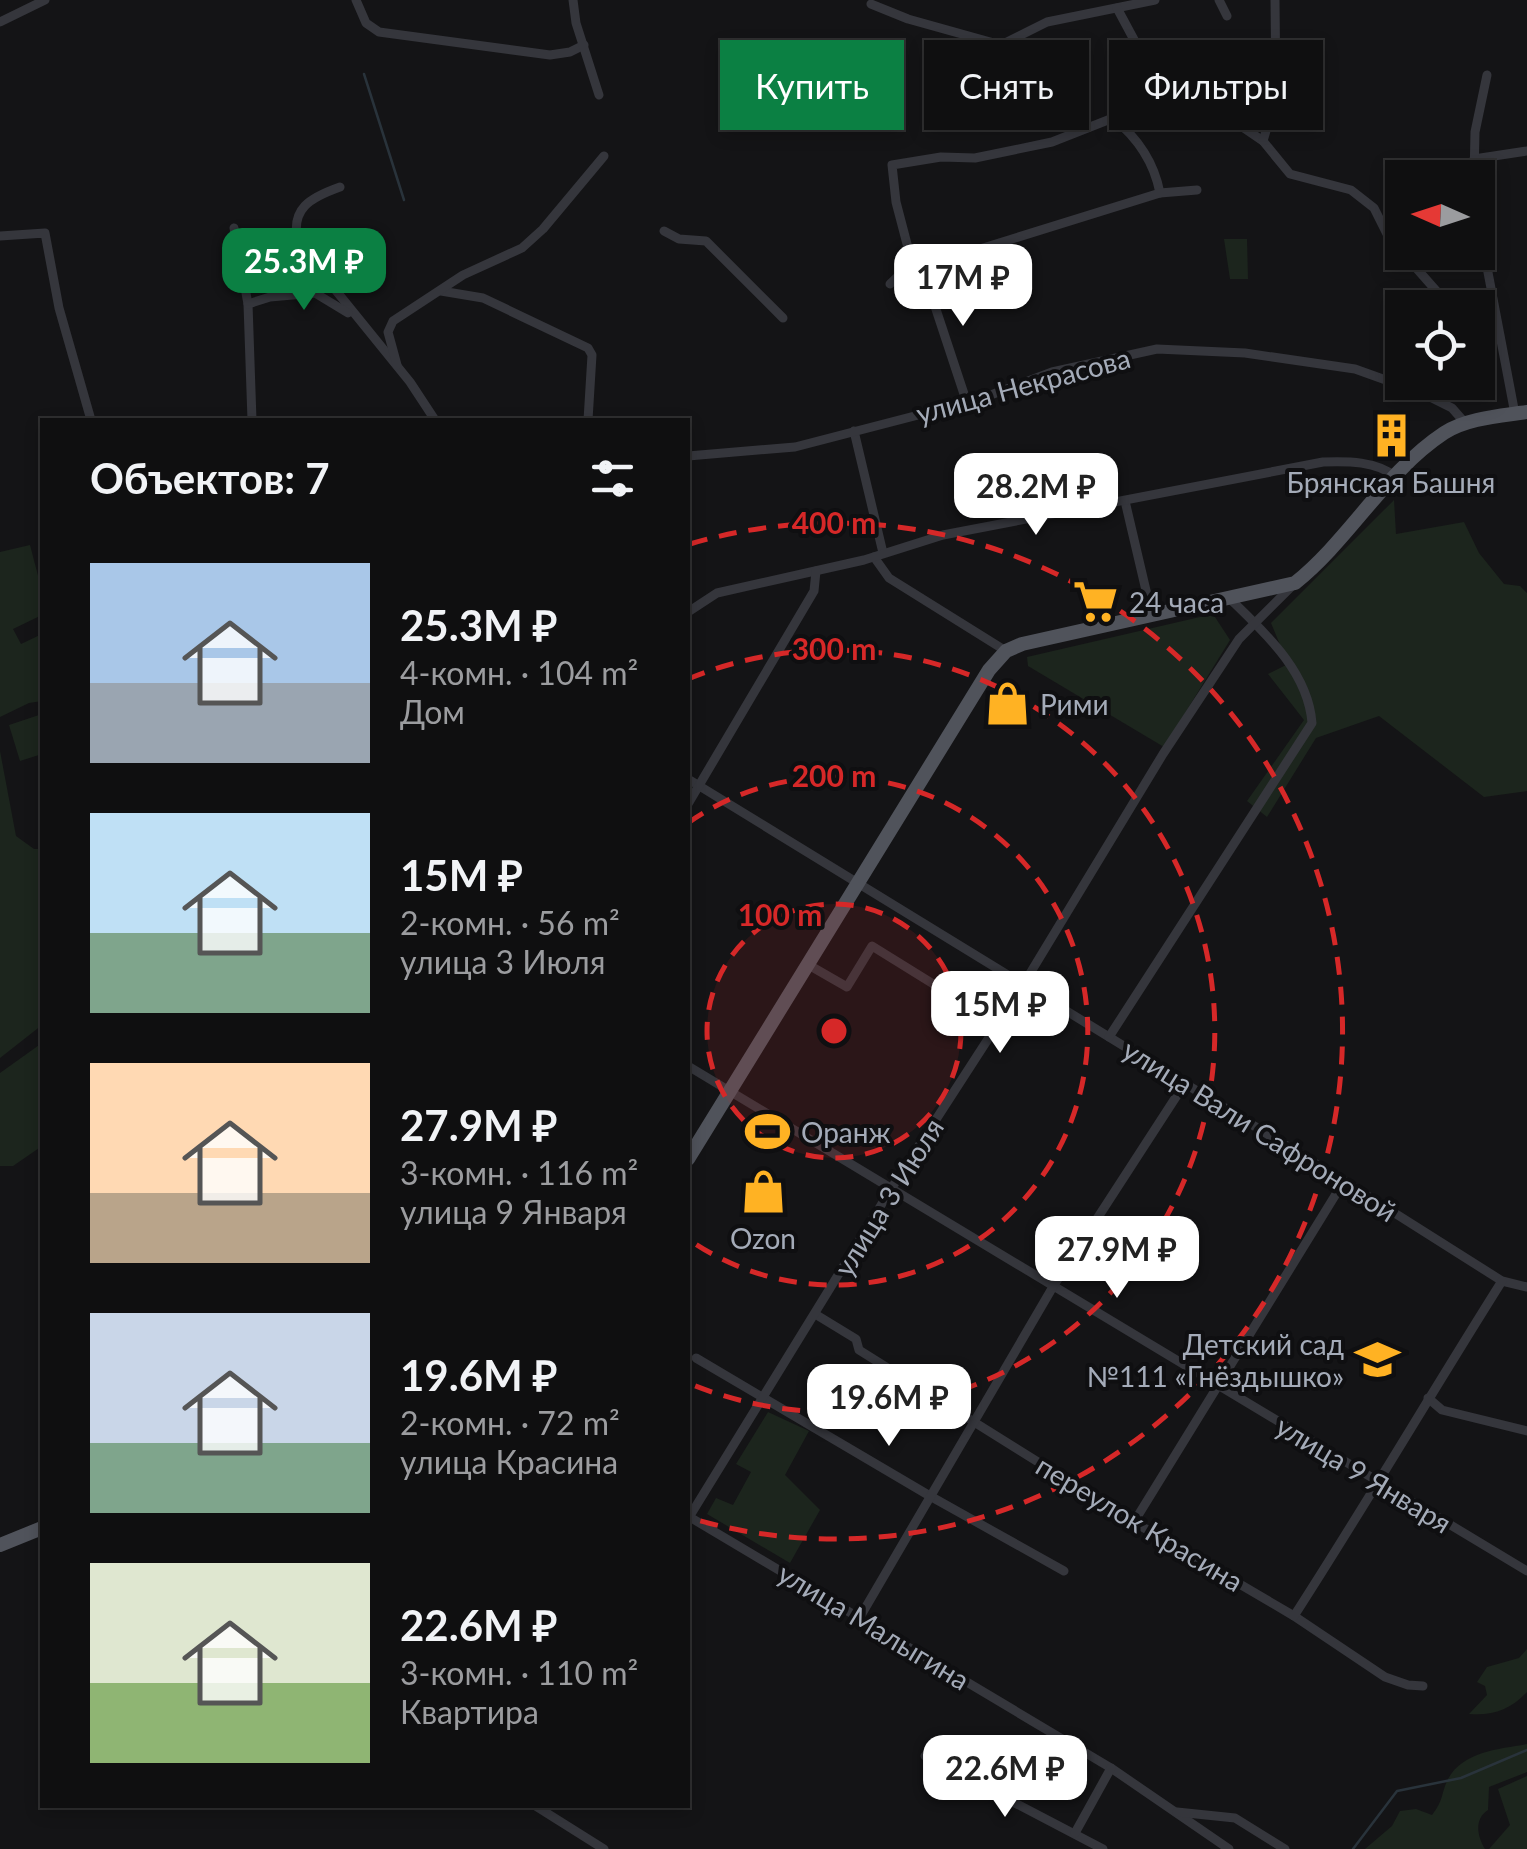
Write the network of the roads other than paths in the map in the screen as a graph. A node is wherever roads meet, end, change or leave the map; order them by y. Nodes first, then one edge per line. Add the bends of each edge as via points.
1 (45, 0) edge
2 (573, 0) edge
3 (1154, 0) edge
4 (1218, 0) edge
5 (1275, 0) edge
6 (351, 2) edge
7 (872, 4) dead end
8 (1117, 8) junction
9 (1227, 16) dead end
10 (0, 22) edge
11 (1132, 40) edge
12 (584, 45) junction
13 (1487, 75) dead end
14 (600, 95) dead end
15 (1247, 130) edge
16 (1263, 140) junction
17 (1527, 151) edge
18 (604, 156) dead end
19 (1474, 160) joint
20 (340, 187) dead end
21 (1197, 190) dead end
22 (1160, 193) junction
23 (234, 228) dead end
24 (664, 231) dead end
25 (0, 236) edge
26 (917, 265) junction
27 (890, 284) dead end
28 (1435, 290) edge
29 (441, 292) junction
30 (248, 304) junction
31 (1495, 308) edge
32 (355, 318) junction
33 (782, 318) dead end
34 (397, 365) junction
35 (967, 403) junction
36 (1521, 413) edge
37 (90, 418) edge
38 (252, 418) edge
39 (434, 418) edge
40 (588, 418) edge
41 (1466, 424) junction
42 (854, 431) junction
43 (690, 456) edge
44 (1396, 476) junction
45 (1125, 501) junction
46 (878, 555) junction
47 (816, 571) junction
48 (1295, 583) junction
49 (1229, 598) junction
50 (690, 611) edge
51 (1152, 616) junction
52 (1254, 623) junction
53 (1006, 651) junction
54 (690, 780) edge
55 (699, 786) junction
56 (690, 801) edge
57 (857, 884) junction
58 (807, 964) junction
59 (1022, 985) junction
60 (951, 995) dead end
61 (1109, 1038) junction
62 (690, 1067) edge
63 (1184, 1083) junction
64 (729, 1090) junction
65 (690, 1156) edge
66 (1344, 1181) junction
67 (891, 1189) junction
68 (1502, 1281) junction
69 (1054, 1284) junction
70 (1527, 1287) edge
71 (815, 1314) junction
72 (696, 1358) dead end
73 (1219, 1388) junction
74 (763, 1397) junction
75 (1428, 1398) junction
76 (973, 1420) junction
77 (1527, 1431) edge
78 (1380, 1484) junction
79 (930, 1496) junction
80 (690, 1514) edge
81 (690, 1518) edge
82 (1134, 1522) junction
83 (40, 1529) edge
84 (0, 1545) edge
85 (1527, 1570) edge
86 (1064, 1571) dead end
87 (1294, 1616) junction
88 (860, 1617) junction
89 (1424, 1686) dead end
90 (925, 1756) dead end
91 (1111, 1768) junction
92 (539, 1808) edge
93 (1174, 1812) junction
94 (1076, 1833) junction
95 (604, 1849) edge
96 (1104, 1849) edge
97 (1229, 1849) edge
98 (1285, 1849) edge

1 - 10 street
2 - 12 street
3 - 8 street
4 - 9 street
5 - 16 street via 1276,97
6 - 12 street via 379,32 550,54
7 - 8 street via 1001,45 1047,22
8 - 11 street
12 - 14 street
13 - 19 street
15 - 16 street
16 - 28 street via 1290,174 1350,190 1374,208 1388,236
17 - 19 street
18 - 29 street via 522,248
20 - 32 street via 309,198 296,234
21 - 22 street
22 - 26 street
22 - 26 street via 1145,151 1114,118 1052,142 976,158 892,165 896,202
23 - 30 street
24 - 33 street via 706,241
25 - 37 street via 45,233
26 - 27 street
26 - 35 street
29 - 34 street via 390,325
29 - 40 street via 482,298 588,348
30 - 32 street via 315,293
30 - 38 street
31 - 36 street
32 - 34 street
34 - 39 street
35 - 41 street, улица Некрасова via 1119,356 1222,352 1372,374 1452,408
35 - 42 street, улица Некрасова
36 - 41 main road
41 - 44 main road via 1446,432
42 - 43 street, улица Некрасова via 778,450
42 - 46 street
44 - 45 street via 1385,468 1323,462
44 - 48 main road
45 - 46 street via 943,535
45 - 51 street
46 - 47 street
46 - 53 street via 889,578
47 - 50 street via 717,592
47 - 55 street via 814,591
48 - 49 main road
48 - 52 street, улица 3 Июля
49 - 51 main road
49 - 52 street
51 - 53 main road
52 - 59 street, улица 3 Июля via 1163,754
52 - 61 street via 1304,688 1312,723
53 - 57 main road
54 - 55 street, улица Вали Сафроновой
55 - 56 street
55 - 57 street, улица Вали Сафроновой
57 - 58 main road
57 - 59 street, улица Вали Сафроновой
58 - 60 street via 848,988 872,946
58 - 64 main road
59 - 61 street, улица Вали Сафроновой
59 - 67 street, улица 3 Июля
61 - 63 street, улица Вали Сафроновой
62 - 64 street, улица 9 Января
63 - 66 street, улица Вали Сафроновой
63 - 69 street
64 - 65 main road
64 - 67 street, улица 9 Января
66 - 68 street, улица Вали Сафроновой
66 - 73 street
67 - 69 street, улица 9 Января
67 - 71 street, улица 3 Июля
68 - 70 street, улица Вали Сафроновой
68 - 75 street
69 - 73 street, улица 9 Января
69 - 76 street
71 - 74 street, улица 3 Июля
71 - 76 street, переулок Красина via 856,1338 859,1350
72 - 74 street
73 - 78 street, улица 9 Января
73 - 82 street
74 - 79 street
74 - 80 street, улица 3 Июля
75 - 77 street via 1442,1410
75 - 78 street
76 - 79 street
76 - 82 street, переулок Красина
78 - 85 street, улица 9 Января
78 - 87 street
79 - 86 street
79 - 88 street
81 - 88 street, улица Малыгина
82 - 87 street, переулок Красина
83 - 84 main road
87 - 89 street, переулок Красина via 1385,1676
88 - 91 street, улица Малыгина
90 - 94 street
91 - 93 street, улица Малыгина
91 - 94 street
92 - 95 street
93 - 97 street, улица Малыгина
93 - 98 street, улица Малыгина via 1234,1818
94 - 96 street

